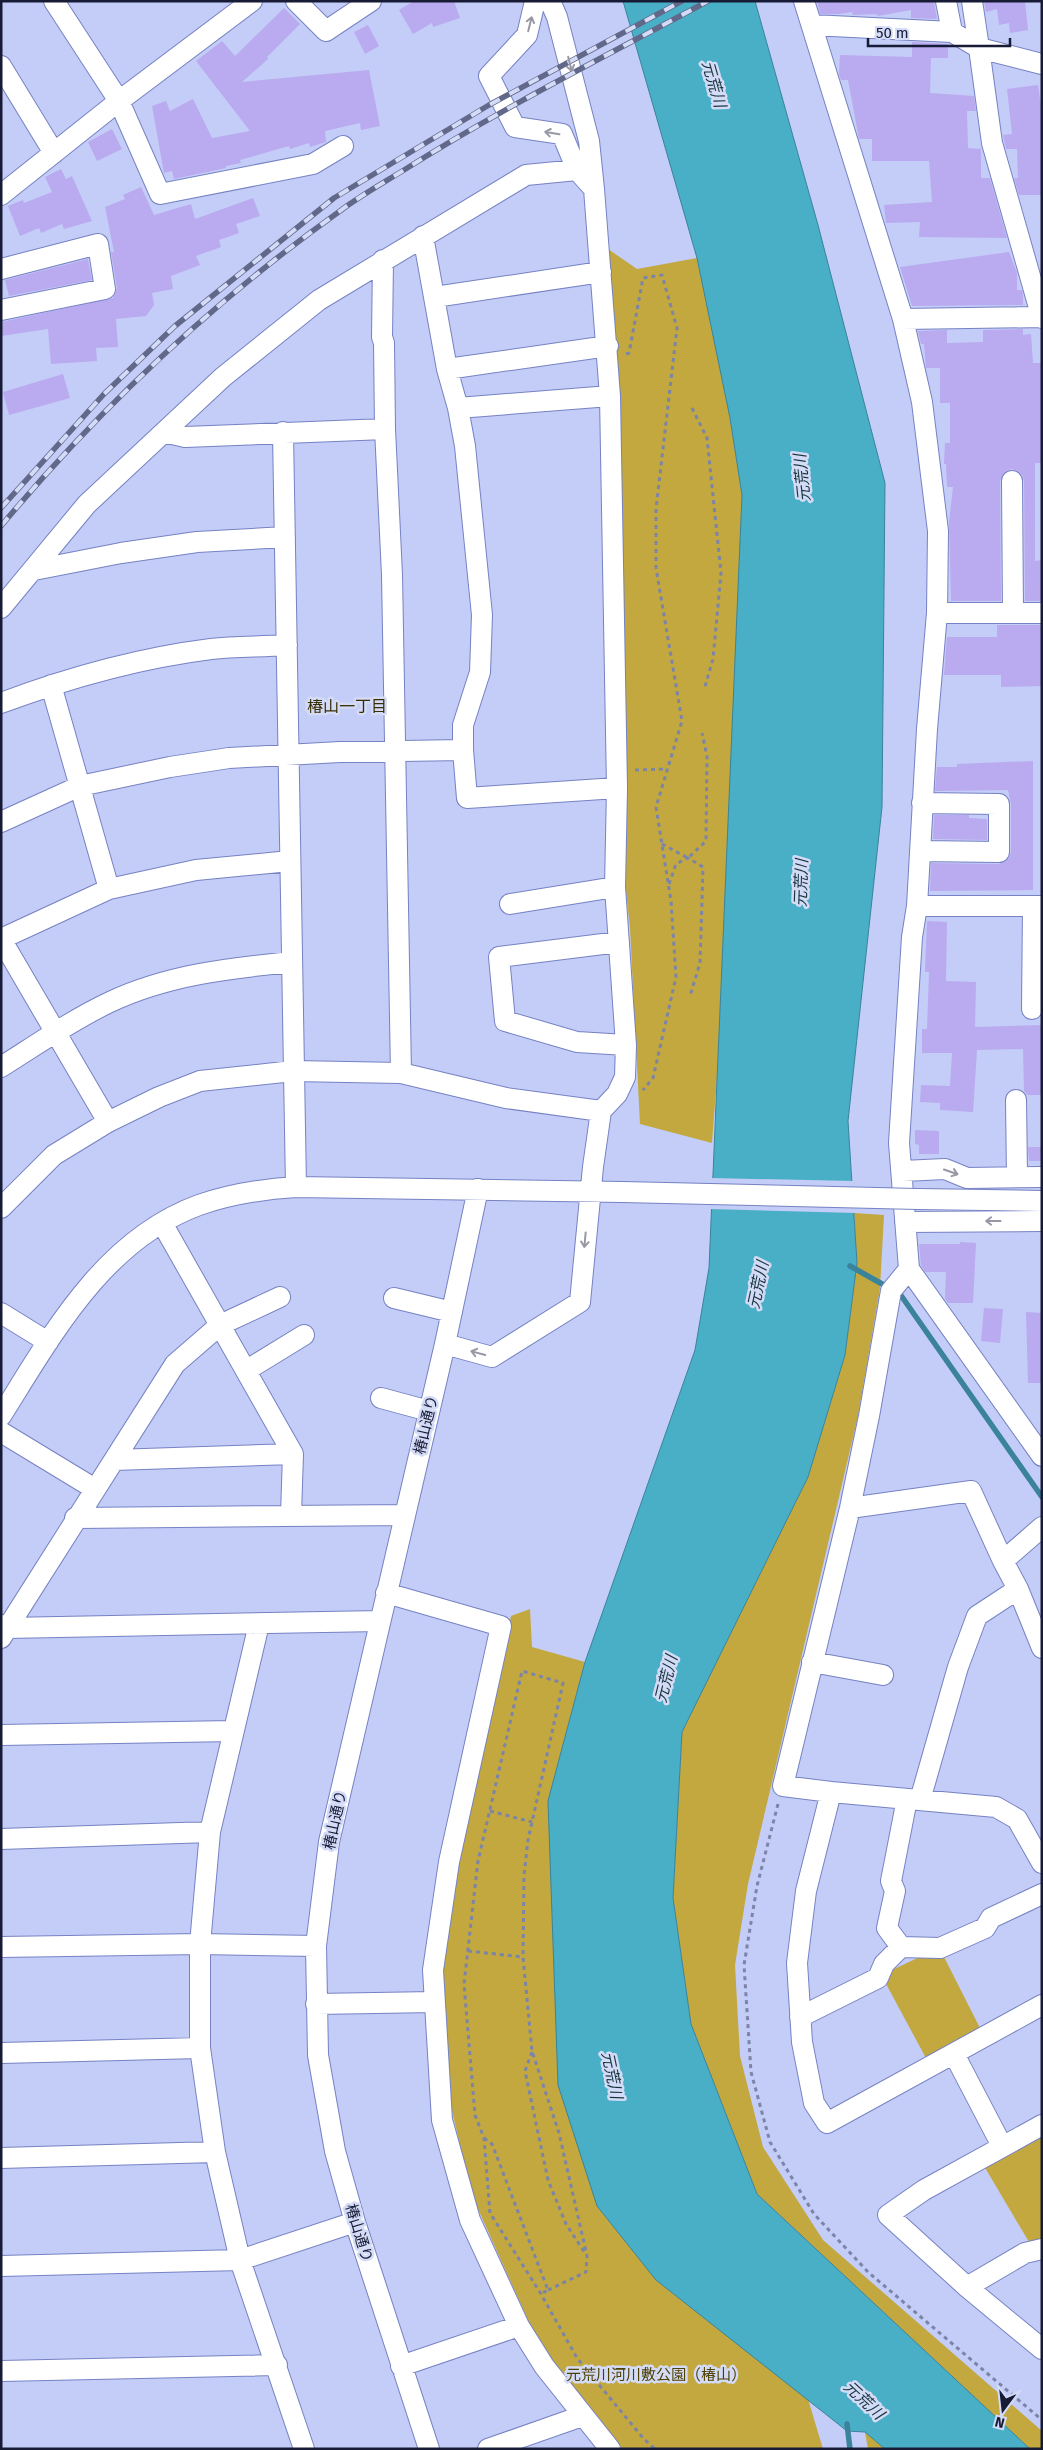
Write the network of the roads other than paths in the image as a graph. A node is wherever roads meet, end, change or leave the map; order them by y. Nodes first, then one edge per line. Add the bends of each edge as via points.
1 (54, 1) edge
2 (252, 1) edge
3 (296, 1) edge
4 (371, 1) edge
5 (536, 1) edge
6 (550, 1) edge
7 (804, 1) edge
8 (946, 1) edge
9 (972, 1) edge
10 (812, 25) junction
11 (952, 32) junction
12 (979, 48) junction
13 (1042, 64) edge
14 (1, 66) edge
15 (119, 101) junction
16 (343, 146) dead end
17 (54, 153) junction
18 (577, 170) junction
19 (594, 189) junction
20 (1, 195) edge
21 (423, 236) junction
22 (382, 260) junction
23 (1, 269) edge
24 (601, 272) junction
25 (435, 297) junction
26 (1, 310) edge
27 (1042, 317) edge
28 (903, 318) junction
29 (614, 351) junction
30 (447, 369) junction
31 (610, 396) junction
32 (458, 408) junction
33 (385, 429) junction
34 (164, 432) junction
35 (283, 432) junction
36 (1012, 481) dead end
37 (285, 537) junction
38 (34, 570) junction
39 (1, 608) edge
40 (938, 613) junction
41 (1013, 613) junction
42 (1042, 613) edge
43 (286, 645) junction
44 (51, 685) junction
45 (1, 703) edge
46 (462, 750) junction
47 (396, 752) junction
48 (288, 755) junction
49 (617, 779) junction
50 (80, 786) junction
51 (922, 803) junction
52 (1, 822) edge
53 (920, 851) junction
54 (290, 860) junction
55 (615, 887) junction
56 (109, 889) junction
57 (510, 904) dead end
58 (917, 906) junction
59 (1037, 906) edge
60 (619, 942) junction
61 (292, 962) junction
62 (1032, 1009) dead end
63 (56, 1032) junction
64 (626, 1045) junction
65 (1, 1067) edge
66 (293, 1071) junction
67 (401, 1073) junction
68 (1016, 1100) dead end
69 (601, 1111) junction
70 (108, 1122) junction
71 (903, 1171) junction
72 (1017, 1177) junction
73 (1042, 1177) edge
74 (296, 1187) junction
75 (478, 1189) junction
76 (590, 1192) junction
77 (1042, 1201) edge
78 (1, 1208) edge
79 (1042, 1221) edge
80 (905, 1222) junction
81 (162, 1223) junction
82 (909, 1269) junction
83 (280, 1296) dead end
84 (394, 1298) dead end
85 (452, 1312) junction
86 (1, 1313) edge
87 (220, 1325) junction
88 (304, 1336) dead end
89 (48, 1342) junction
90 (445, 1344) junction
91 (247, 1370) junction
92 (381, 1398) dead end
93 (429, 1411) junction
94 (1, 1416) edge
95 (1, 1432) edge
96 (293, 1454) junction
97 (1042, 1456) edge
98 (114, 1460) junction
99 (95, 1489) junction
100 (850, 1508) junction
101 (291, 1515) junction
102 (405, 1515) junction
103 (76, 1518) junction
104 (1042, 1527) edge
105 (1003, 1561) junction
106 (1018, 1589) junction
107 (386, 1593) junction
108 (380, 1621) junction
109 (259, 1624) junction
110 (3, 1630) edge
111 (1042, 1648) edge
112 (812, 1662) junction
113 (883, 1675) dead end
114 (232, 1731) junction
115 (1, 1734) edge
116 (831, 1792) junction
117 (913, 1800) junction
118 (210, 1832) junction
119 (1, 1839) edge
120 (1039, 1850) edge
121 (1042, 1894) edge
122 (200, 1944) junction
123 (316, 1946) junction
124 (1, 1947) edge
125 (901, 1947) junction
126 (434, 2002) junction
127 (316, 2004) junction
128 (1042, 2005) edge
129 (800, 2017) junction
130 (200, 2048) junction
131 (1, 2053) edge
132 (954, 2054) junction
133 (1042, 2125) edge
134 (1002, 2146) junction
135 (215, 2152) junction
136 (1, 2158) edge
137 (355, 2222) junction
138 (1042, 2249) edge
139 (240, 2260) junction
140 (1, 2266) edge
141 (967, 2287) junction
142 (520, 2326) junction
143 (1042, 2349) edge
144 (277, 2365) junction
145 (401, 2366) junction
146 (1, 2371) edge
147 (582, 2416) junction
148 (304, 2449) edge
149 (429, 2449) edge
150 (488, 2449) edge
151 (610, 2449) edge

1 - 15 street
2 - 15 street
3 - 4 street via 326,31
18 -> 5 street via 562,134 515,127 489,76 527,35
6 -> 19 street via 589,141
7 - 10 street
8 - 11 street
9 - 12 street
10 - 11 street
10 - 28 street
11 - 12 street
12 - 13 street
12 - 27 street via 992,143
14 - 17 street
15 - 16 street via 160,194 313,164
15 - 17 street
17 - 20 street
18 - 19 street
18 - 21 street via 526,175
19 - 24 street
21 - 22 street
21 - 25 street
22 - 33 street
22 - 34 street via 318,300 223,377
23 - 26 street via 98,244 105,289
24 - 25 street
24 - 29 street
25 - 30 street
27 - 28 street
28 - 40 street via 922,402 938,531
29 - 30 street
29 - 31 street
30 - 32 street
31 - 32 street
31 - 49 street
32 - 46 street via 465,446 482,615 480,672 463,725
33 - 35 street
33 - 47 street
34 - 35 street via 185,438
34 - 38 street via 87,504
35 - 37 street
36 - 41 street
37 - 38 street via 197,542
37 - 43 street
38 - 39 street
40 - 41 street
40 - 51 street
41 - 42 street
43 - 44 street via 211,649 127,665
43 - 48 street
44 - 45 street
44 - 50 street
46 - 47 street
46 - 49 street via 468,798
47 - 48 street
47 - 67 street
48 - 50 street via 229,758
48 - 54 street
49 - 55 street
50 - 52 street
50 - 56 street
51 - 53 street
51 - 53 street via 999,804 999,852
53 - 58 street
54 - 56 street via 196,870
54 - 61 street
55 - 57 street
55 - 60 street
56 - 63 street via 1,939
58 - 59 street
58 - 71 street via 912,937 899,1143
59 - 62 street
60 - 64 street
60 - 64 street via 499,957 505,1021 578,1042
61 - 63 street via 224,969 168,981 110,1002
61 - 66 street
63 - 65 street
63 - 70 street
64 - 69 street via 625,1077 617,1094
66 - 67 street
66 - 70 street via 200,1081
66 - 74 street
67 - 69 street via 506,1098
68 - 72 street
69 - 76 street
70 - 78 street via 54,1155
71 -> 72 street via 945,1169 967,1178
71 - 80 street
72 - 73 street
74 - 75 street
74 - 81 street via 230,1196 198,1205
75 - 76 street
75 - 85 street, 椿山通り
76 - 77 street, bridge
76 -> 90 street via 580,1302 492,1357
79 -> 80 street
80 - 82 street
81 - 87 street
81 - 89 street via 138,1239 102,1272
82 - 97 street
82 - 100 street via 891,1291
83 - 87 street
84 - 85 street
85 - 90 street, 椿山通り
86 - 89 street
87 - 91 street
87 - 98 street via 175,1364
88 - 91 street
89 - 94 street
90 - 93 street, 椿山通り
91 - 96 street
92 - 93 street
93 - 102 street, 椿山通り
95 - 99 street
96 - 98 street
96 - 101 street
98 - 99 street
99 - 103 street
100 - 105 street via 971,1491
100 - 112 street
101 - 102 street
101 - 103 street
102 - 107 street, 椿山通り
103 - 110 street
104 - 105 street
105 - 106 street
106 - 111 street
106 - 117 street via 977,1616
107 - 108 street, 椿山通り
107 - 126 street via 501,1626 449,1862 432,1970
108 - 109 street
108 - 123 street, 椿山通り via 329,1842
109 - 110 street
109 - 114 street
112 - 113 street
112 - 116 street via 783,1786
114 - 115 street
114 - 118 street
116 - 117 street
116 - 129 street via 806,1891 797,1963
117 - 120 street via 996,1807 1017,1819
117 - 125 street via 891,1881 895,1890 888,1928
118 - 119 street
118 - 122 street
121 - 125 street via 992,1918 985,1928 940,1948
122 - 123 street
122 - 124 street
122 - 130 street
123 - 127 street, 椿山通り
125 - 129 street via 884,1964 878,1978
126 - 127 street
126 - 142 street via 442,2120 470,2220
127 - 137 street, 椿山通り via 318,2055 324,2094 335,2151
128 - 132 street
129 - 132 street via 814,2103 827,2124
130 - 131 street
130 - 135 street
132 - 134 street
133 - 134 street
134 - 141 street via 924,2190 888,2215
135 - 136 street
135 - 139 street
137 - 139 street
137 - 145 street, 椿山通り
138 - 141 street via 1025,2254
139 - 140 street
139 - 144 street
141 - 143 street
142 - 145 street
142 - 147 street via 544,2366
144 - 146 street
144 - 148 street
145 - 149 street, 椿山通り
147 - 150 street
147 - 151 street

